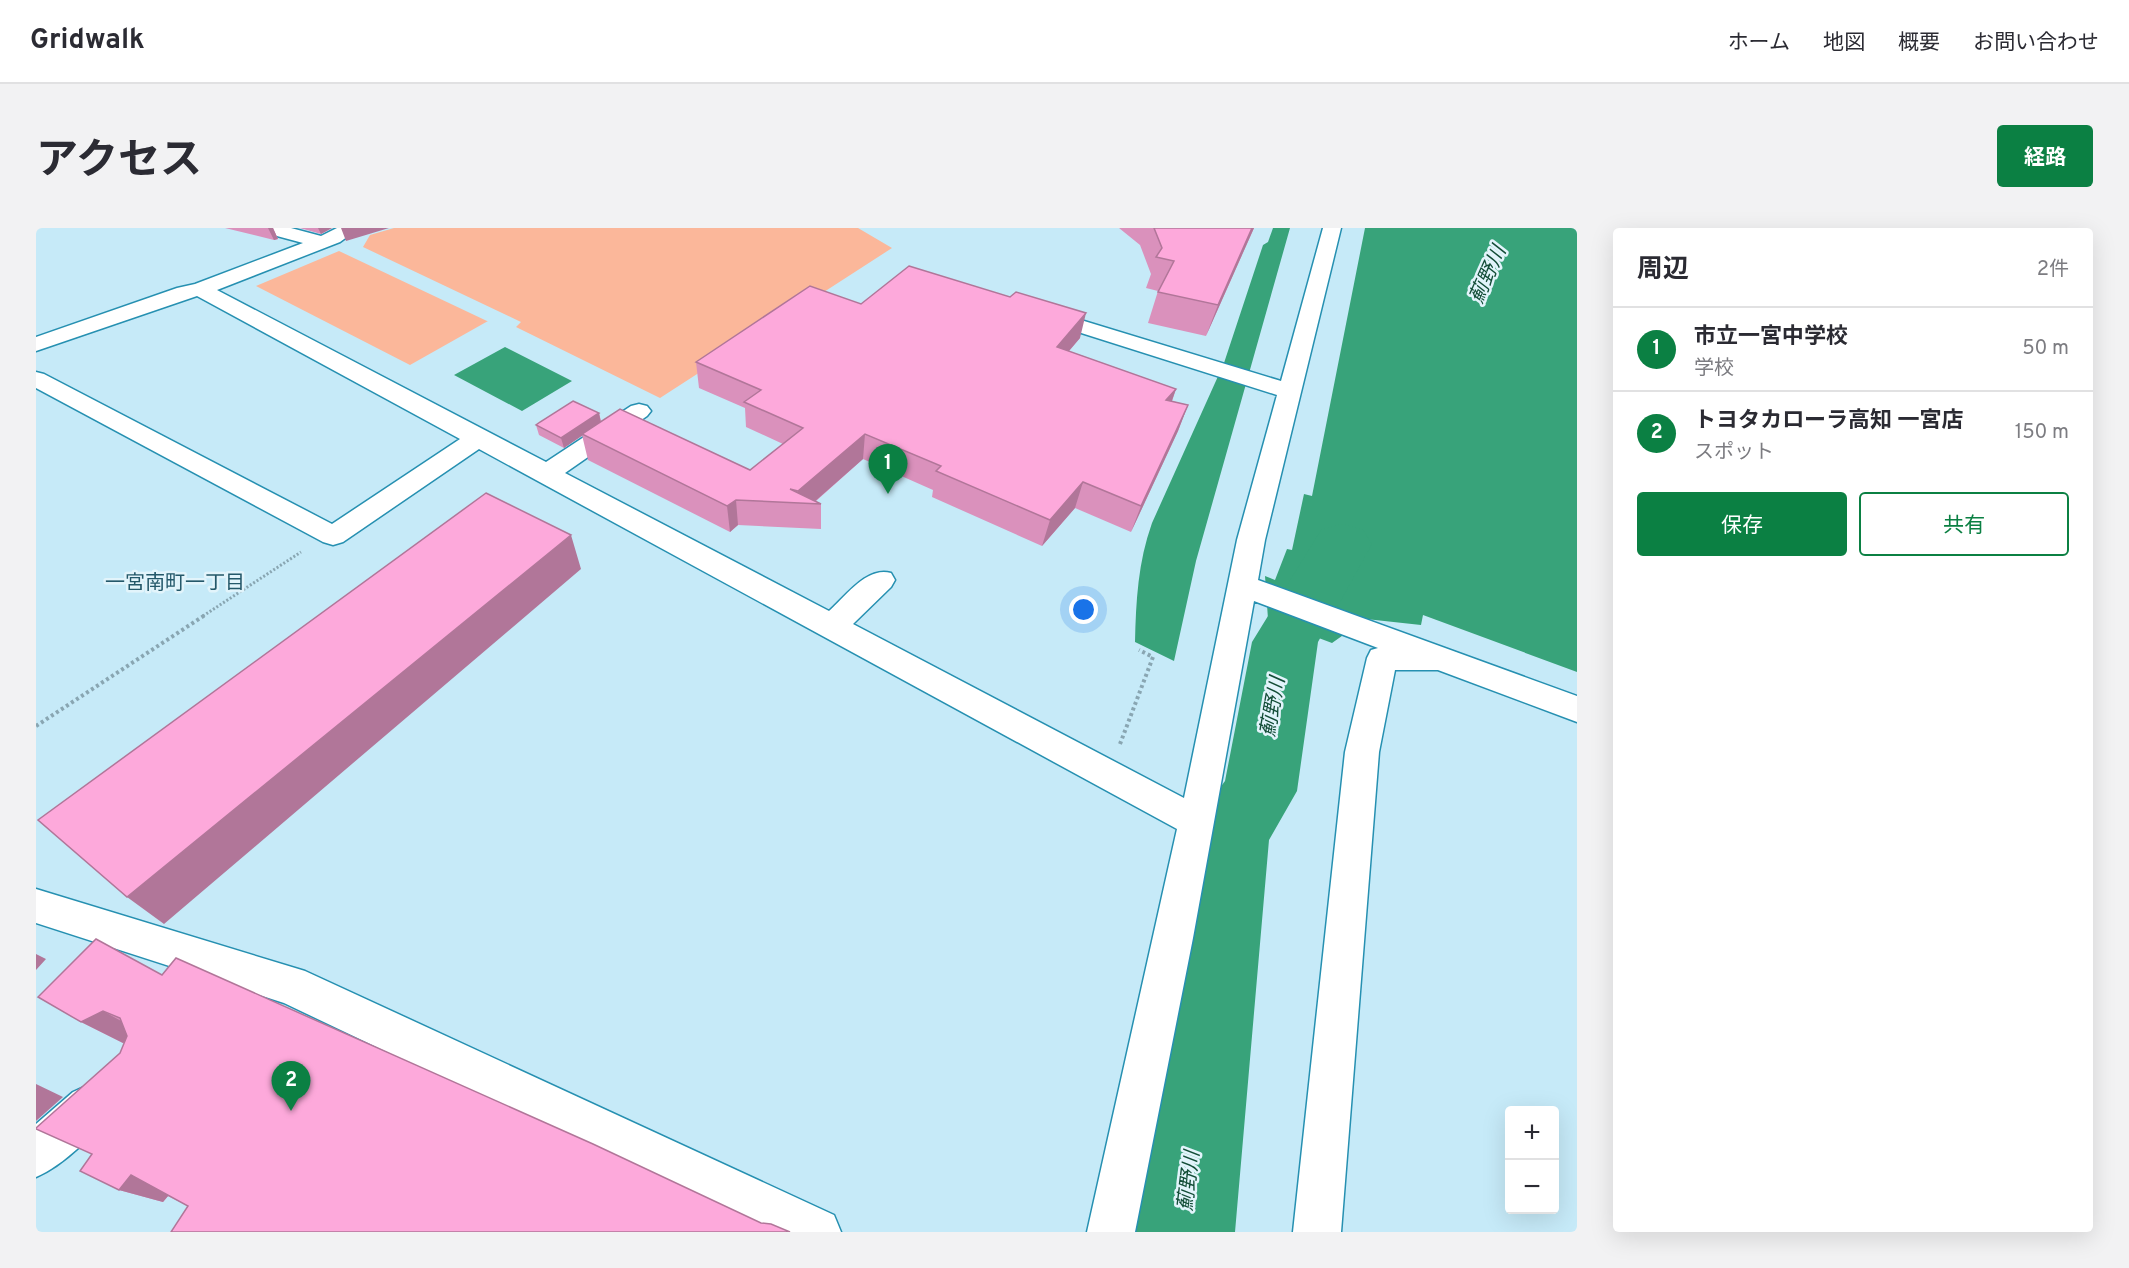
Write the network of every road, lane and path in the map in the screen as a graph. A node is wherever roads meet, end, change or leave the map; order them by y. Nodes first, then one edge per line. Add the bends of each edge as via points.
1 (269, 228) edge
2 (350, 228) edge
3 (1332, 228) edge
4 (323, 242) junction
5 (200, 289) junction
6 (1027, 310) edge
7 (36, 344) edge
8 (36, 379) edge
9 (1289, 391) junction
10 (639, 411) dead end
11 (478, 438) junction
12 (546, 474) junction
13 (329, 533) junction
14 (881, 580) dead end
15 (1243, 586) junction
16 (831, 627) junction
17 (1138, 650) dead end
18 (1436, 659) junction
19 (1577, 709) edge
20 (36, 726) edge
21 (1109, 775) junction
22 (1197, 822) junction
23 (36, 906) edge
24 (119, 1078) edge
25 (36, 1154) edge
26 (817, 1232) edge
27 (1111, 1232) edge
28 (1317, 1232) edge

1 - 4 street
2 - 4 street
3 - 9 street
4 - 5 street
5 - 7 street
5 - 11 street
6 - 9 street
8 - 13 street
9 - 15 street
10 - 12 street
11 - 12 street
11 - 13 street via 333,536
12 - 16 street
13 - 20 path
14 - 16 street
15 - 18 street
15 - 22 street
16 - 21 street
17 - 21 path via 1153,657
18 - 19 street
18 - 28 street via 1382,658 1362,752
21 - 22 street
22 - 27 street
23 - 26 street via 291,985
24 - 25 street

